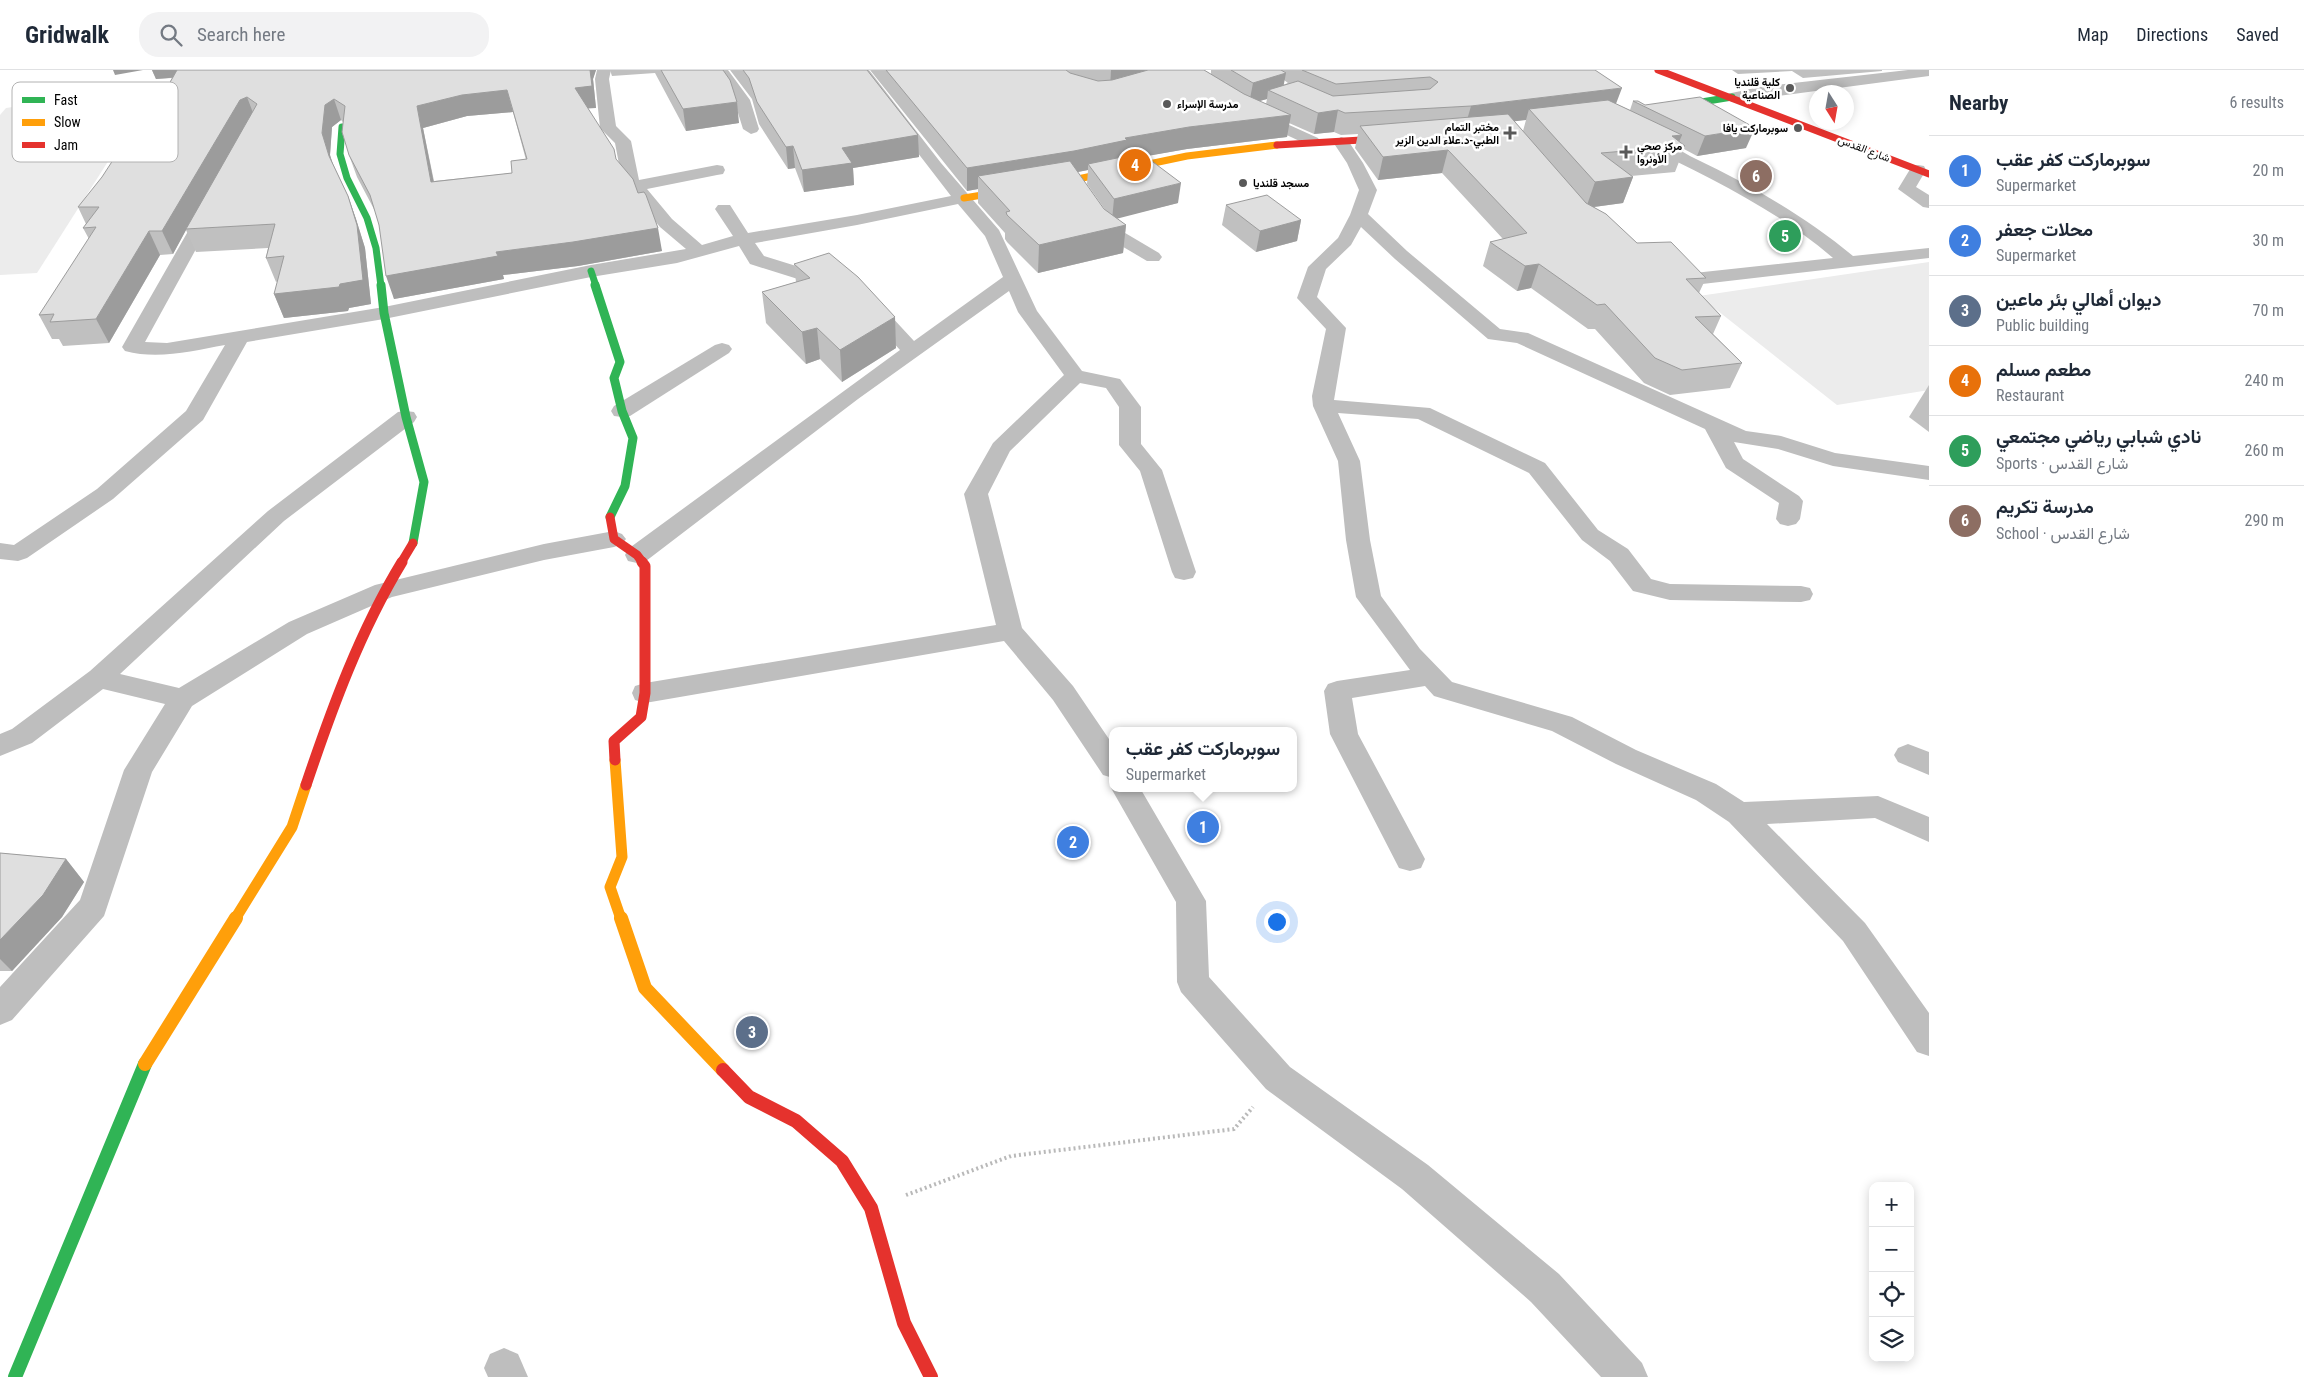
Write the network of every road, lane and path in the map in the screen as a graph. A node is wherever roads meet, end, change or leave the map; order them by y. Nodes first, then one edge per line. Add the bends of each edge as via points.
1 (604, 70) edge
2 (721, 70) edge
3 (861, 70) edge
4 (1658, 70) edge
5 (1929, 72) edge
6 (1892, 73) edge
7 (1732, 90) junction
8 (1759, 92) junction
9 (1784, 101) dead end
10 (1238, 106) edge
11 (1657, 109) edge
12 (342, 127) edge
13 (751, 129) dead end
14 (1634, 135) edge
15 (1408, 138) edge
16 (1312, 140) junction
17 (1341, 142) junction
18 (718, 170) dead end
19 (1924, 172) edge
20 (1073, 180) junction
21 (636, 186) junction
22 (218, 193) edge
23 (964, 198) junction
24 (1929, 203) edge
25 (724, 210) dead end
26 (1359, 215) junction
27 (744, 239) junction
28 (699, 251) junction
29 (1929, 253) edge
30 (1153, 257) dead end
31 (1848, 261) junction
32 (591, 272) junction
33 (846, 279) edge
34 (1013, 279) junction
35 (1685, 280) edge
36 (859, 294) edge
37 (384, 313) junction
38 (240, 337) junction
39 (722, 349) dead end
40 (913, 352) junction
41 (1075, 376) junction
42 (1324, 406) junction
43 (622, 411) junction
44 (406, 417) junction
45 (1714, 425) junction
46 (1929, 473) edge
47 (1788, 519) dead end
48 (614, 540) junction
49 (0, 551) edge
50 (637, 555) junction
51 (1184, 572) dead end
52 (384, 591) junction
53 (1801, 594) dead end
54 (1010, 631) junction
55 (1431, 676) junction
56 (99, 678) junction
57 (645, 693) junction
58 (182, 699) junction
59 (0, 746) edge
60 (1109, 761) edge
61 (1127, 792) edge
62 (1739, 814) junction
63 (1929, 830) edge
64 (1410, 859) dead end
65 (0, 1010) edge
66 (1929, 1041) edge
67 (1278, 1078) junction
68 (871, 1208) junction
69 (15, 1377) edge
70 (931, 1377) edge
71 (1628, 1377) edge

1 - 21 street via 602,79 608,128 623,141 630,180
2 - 13 street via 742,100
3 - 23 street via 935,167
4 - 7 street, شارع القدس
5 - 6 street
6 - 8 street
7 - 8 street
7 - 11 street
7 - 19 street, شارع القدس
8 - 9 street
10 - 16 street
12 - 37 street via 340,154 374,241
14 - 31 street via 1770,202 1810,229
15 - 17 street
16 - 17 street
16 - 20 street via 1187,156
17 - 26 street via 1368,190
18 - 21 street
19 - 24 street via 1907,189
20 - 23 street
20 - 30 street via 1109,231
21 - 28 street via 666,223
22 - 38 street via 132,347 166,349
23 - 27 street
23 - 34 street via 993,234
25 - 27 street
26 - 42 street via 1345,241 1317,267 1307,298 1336,328 1323,396
26 - 45 street via 1495,335 1521,337
27 - 28 street
27 - 33 street via 757,260 808,276 839,272
28 - 32 street
29 - 31 street
31 - 35 street
32 - 37 street
32 - 43 street via 620,362 614,378
34 - 40 street
34 - 41 street via 1028,312
36 - 40 street
37 - 38 street
37 - 44 street
38 - 49 street via 195,416 105,494 18,553
39 - 43 street
40 - 50 street
41 - 51 street via 1113,383 1130,407 1130,445 1151,470
41 - 54 street via 1001,448 976,494
42 - 53 street via 1422,413 1537,468 1590,535 1619,555 1642,585 1670,592
42 - 55 street via 1349,461 1368,597 1411,655
43 - 48 street via 633,438 625,486 610,514
44 - 52 street via 424,482 412,547
44 - 56 street via 276,516
45 - 46 street via 1742,437 1781,443 1834,459
45 - 47 street via 1734,463 1791,501
48 - 50 street
48 - 52 street via 544,552
50 - 57 street via 645,566
52 - 58 street via 298,628
52 - 69 street via 336,696 292,827 145,1063
54 - 57 street
54 - 60 street via 1063,693
55 - 62 street via 1443,689 1562,724 1626,757 1706,792
55 - 64 street via 1337,691 1344,734
56 - 58 street
56 - 59 street via 22,736
57 - 68 street via 641,717 614,741 622,858 610,887 645,988 749,1097 796,1121 842,1161
58 - 65 street via 138,770 93,907
61 - 67 street via 1191,901 1193,982
62 - 63 street via 1878,807
62 - 66 street via 1854,932
67 - 68 path via 1234,1130 1011,1156
67 - 71 street via 1415,1177 1545,1288
68 - 70 street via 904,1324

